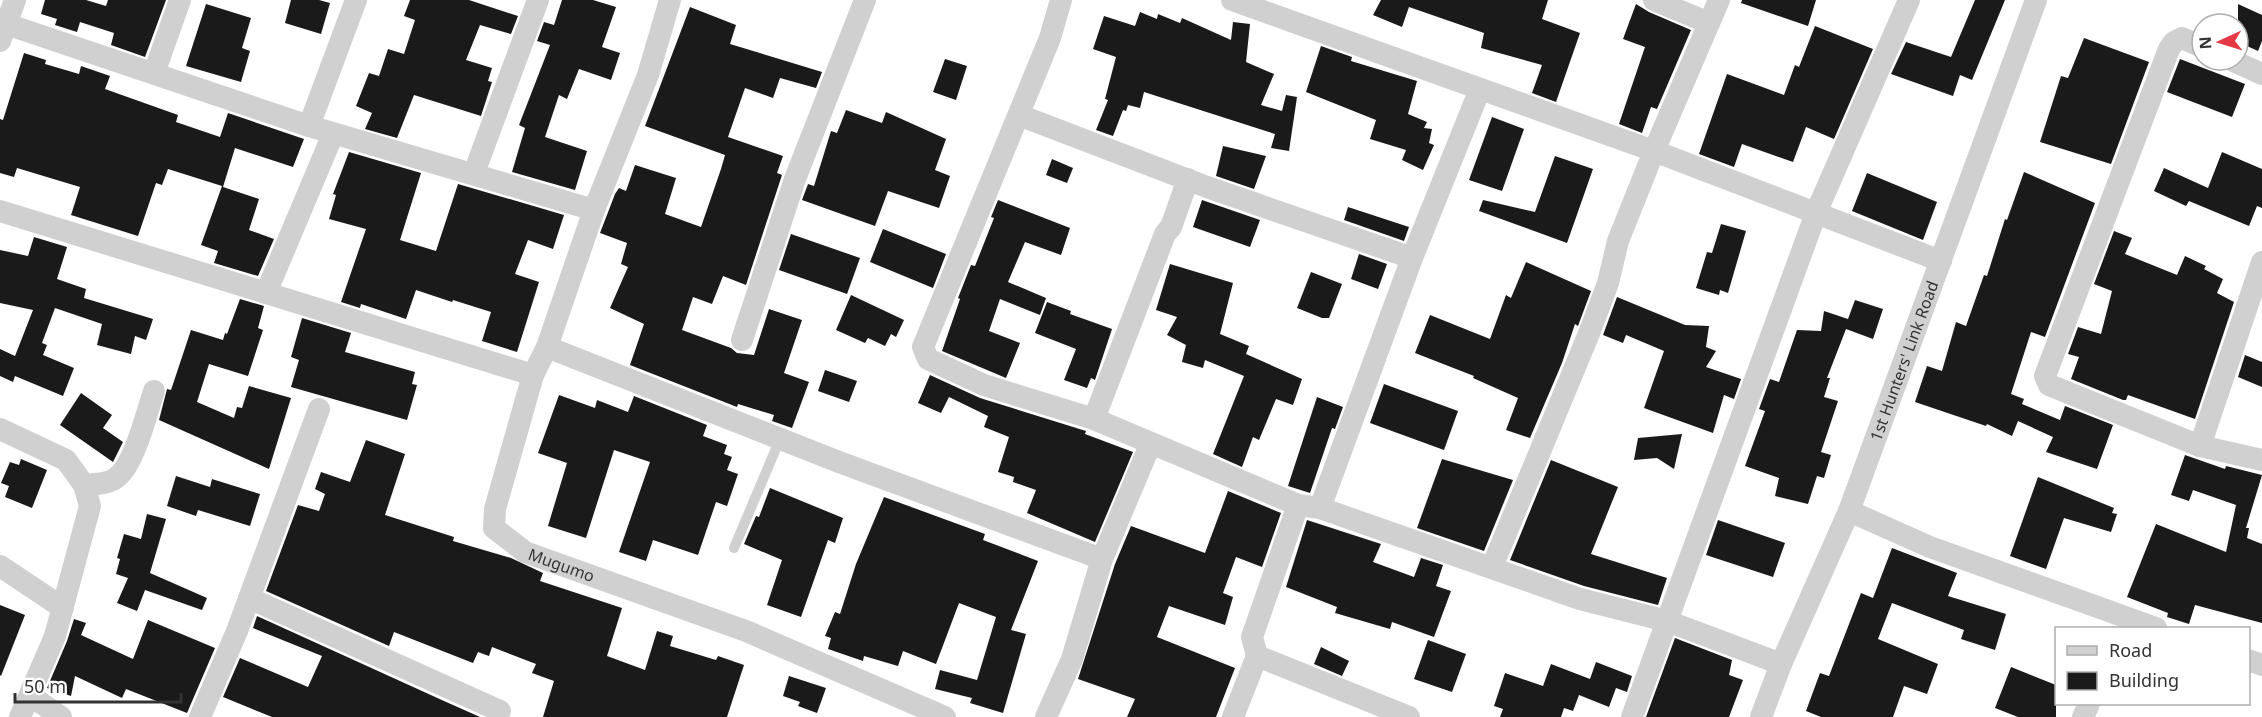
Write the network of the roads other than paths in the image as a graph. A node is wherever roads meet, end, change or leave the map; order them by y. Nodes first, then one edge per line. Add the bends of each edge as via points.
1 (15, 0) edge
2 (180, 0) edge
3 (356, 0) edge
4 (538, 0) edge
5 (669, 0) edge
6 (866, 0) edge
7 (1061, 0) edge
8 (1232, 0) edge
9 (1654, 0) edge
10 (1719, 0) edge
11 (1909, 0) edge
12 (2036, 0) edge
13 (1709, 23) junction
14 (2, 29) edge
15 (2190, 42) edge
16 (154, 73) junction
17 (1480, 89) junction
18 (1018, 115) junction
19 (309, 126) junction
20 (333, 134) junction
21 (1654, 151) junction
22 (474, 173) junction
23 (1188, 179) junction
24 (594, 210) junction
25 (0, 211) edge
26 (1816, 213) junction
27 (1412, 258) junction
28 (1941, 261) junction
29 (2262, 262) edge
30 (266, 293) junction
31 (742, 340) dead end
32 (547, 347) junction
33 (533, 375) junction
34 (154, 392) dead end
35 (319, 409) dead end
36 (1094, 419) junction
37 (0, 429) edge
38 (780, 439) junction
39 (1150, 445) junction
40 (2200, 446) junction
41 (2262, 460) edge
42 (84, 485) junction
43 (1309, 507) junction
44 (1849, 511) junction
45 (734, 548) dead end
46 (1102, 559) junction
47 (0, 566) edge
48 (1492, 567) junction
49 (249, 598) junction
50 (63, 608) junction
51 (1667, 621) junction
52 (2127, 624) edge
53 (2149, 627) edge
54 (1257, 656) junction
55 (1780, 664) junction
56 (31, 696) junction
57 (500, 711) dead end
58 (20, 717) edge
59 (61, 717) edge
60 (200, 717) edge
61 (945, 717) edge
62 (1047, 717) edge
63 (1233, 717) edge
64 (1409, 717) edge
65 (1632, 717) edge
66 (1761, 717) edge

1 - 14 street
2 - 16 street
3 - 19 street
4 - 22 street
5 - 24 street, Mugumo via 648,75
6 - 31 street via 795,179
7 - 18 street via 1050,38
8 - 17 street
9 - 13 street
10 - 13 street
11 - 26 street
12 - 28 street, 1st Hunters' Link Road
13 - 21 street
14 - 16 street
15 - 40 street via 2182,38 2169,49 2045,376 2049,385
16 - 19 street
17 - 21 street
17 - 27 street
18 - 23 street
18 - 36 street via 923,347 928,359 984,385
19 - 20 street
20 - 22 street
20 - 30 street
21 - 26 street
21 - 48 street via 1618,241 1590,331
22 - 24 street
23 - 27 street
23 - 36 street
24 - 32 street, Mugumo
25 - 30 street
26 - 28 street
26 - 51 street
27 - 43 street
28 - 44 street, 1st Hunters' Link Road
29 - 40 street
30 - 33 street
32 - 33 street, Mugumo
32 - 38 street
33 - 61 street, Mugumo via 495,509 494,528 525,552 746,631
34 - 42 street via 122,473 115,479
35 - 49 street
36 - 39 street
37 - 42 street via 66,459
38 - 45 lane
38 - 46 street
39 - 43 street
39 - 46 street
40 - 41 street
42 - 50 street via 90,506
43 - 48 street
43 - 54 street via 1252,638
44 - 52 street
44 - 55 street, 1st Hunters' Link Road
46 - 62 street via 1072,659
47 - 50 street
48 - 51 street via 1580,599
49 - 57 street
49 - 60 street
50 - 56 street
51 - 55 street
51 - 65 street
52 - 53 street
54 - 63 street
54 - 64 street
55 - 66 street, 1st Hunters' Link Road
56 - 58 street
56 - 59 street

